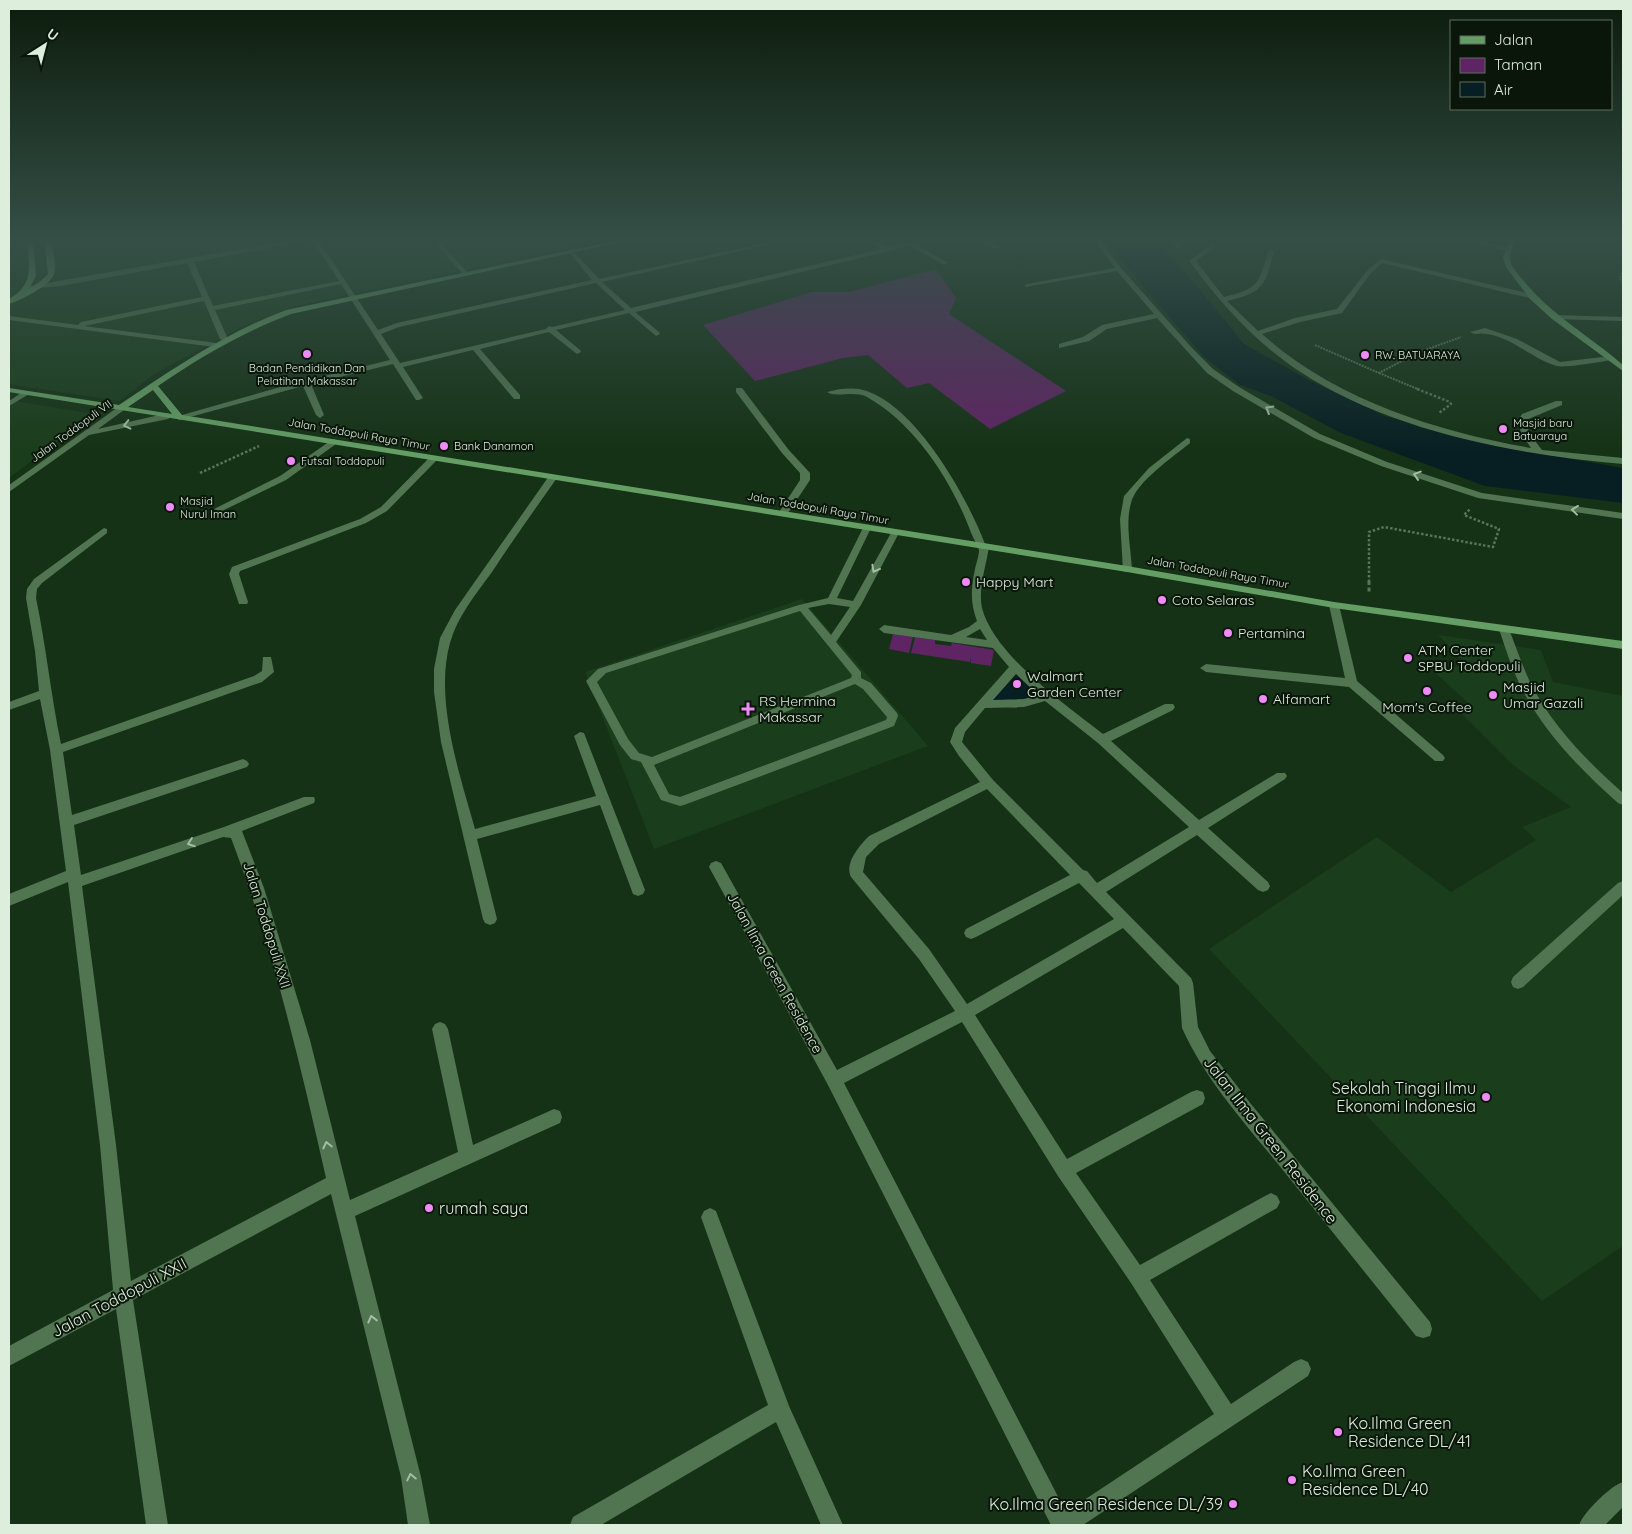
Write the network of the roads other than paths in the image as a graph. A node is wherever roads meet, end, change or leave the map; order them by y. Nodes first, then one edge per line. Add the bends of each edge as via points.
1 (211, 309) edge
2 (150, 310) edge
3 (300, 310) edge
4 (361, 310) edge
5 (469, 310) edge
6 (629, 310) joint
7 (1154, 310) edge
8 (1232, 310) edge
9 (1340, 310) edge
10 (1547, 310) edge
11 (1159, 315) junction
12 (1555, 317) junction
13 (9, 318) edge
14 (1623, 319) edge
15 (70, 326) junction
16 (549, 328) junction
17 (1474, 332) road end
18 (376, 333) junction
19 (1258, 333) junction
20 (656, 334) dead end
21 (224, 339) junction
22 (214, 345) junction
23 (1062, 346) dead end
24 (474, 347) junction
25 (577, 352) dead end
26 (1611, 358) junction
27 (396, 363) junction
28 (1623, 369) edge
29 (306, 383) junction
30 (154, 386) junction
31 (9, 390) edge
32 (739, 390) dead end
33 (831, 392) dead end
34 (27, 393) junction
35 (517, 396) dead end
36 (419, 398) dead end
37 (1559, 403) dead end
38 (9, 404) edge
39 (121, 408) junction
40 (320, 415) dead end
41 (174, 416) junction
42 (86, 434) junction
43 (1187, 441) dead end
44 (333, 442) junction
45 (1540, 452) junction
46 (433, 459) junction
47 (1623, 461) edge
48 (552, 478) junction
49 (9, 489) edge
50 (218, 509) dead end
51 (783, 514) junction
52 (1623, 516) edge
53 (867, 528) junction
54 (104, 531) dead end
55 (895, 534) junction
56 (982, 547) junction
57 (1127, 568) junction
58 (832, 600) junction
59 (243, 602) dead end
60 (856, 605) junction
61 (1334, 605) junction
62 (802, 607) junction
63 (981, 623) junction
64 (884, 629) dead end
65 (1504, 629) junction
66 (952, 638) junction
67 (831, 642) junction
68 (996, 645) junction
69 (1623, 645) edge
70 (267, 660) dead end
71 (1016, 667) junction
72 (1206, 668) dead end
73 (856, 680) junction
74 (1352, 682) junction
75 (45, 693) junction
76 (1048, 696) junction
77 (983, 704) junction
78 (9, 706) edge
79 (1169, 707) dead end
80 (580, 736) dead end
81 (1102, 740) junction
82 (56, 750) junction
83 (1439, 758) dead end
84 (645, 759) junction
85 (243, 764) dead end
86 (1281, 776) dead end
87 (989, 783) junction
88 (604, 799) junction
89 (309, 800) dead end
90 (1623, 800) edge
91 (67, 822) junction
92 (1199, 828) junction
93 (224, 832) junction
94 (470, 836) junction
95 (716, 867) dead end
96 (1082, 875) junction
97 (74, 878) junction
98 (1263, 886) dead end
99 (1623, 887) edge
100 (638, 890) dead end
101 (1096, 891) junction
102 (9, 900) edge
103 (490, 920) dead end
104 (1123, 921) junction
105 (971, 933) dead end
106 (1518, 982) dead end
107 (965, 1013) junction
108 (440, 1028) dead end
109 (834, 1080) junction
110 (1197, 1098) dead end
111 (554, 1117) dead end
112 (467, 1156) junction
113 (1064, 1170) junction
114 (336, 1182) junction
115 (1270, 1202) dead end
116 (345, 1211) junction
117 (710, 1217) dead end
118 (1137, 1277) junction
119 (123, 1295) junction
120 (1423, 1330) dead end
121 (9, 1356) edge
122 (1301, 1369) dead end
123 (780, 1409) junction
124 (1227, 1416) junction
125 (1623, 1492) edge
126 (158, 1525) edge
127 (419, 1525) edge
128 (581, 1525) edge
129 (832, 1525) edge
130 (1064, 1525) edge
131 (1590, 1525) edge

1 - 21 street
2 - 15 street
3 - 21 main road via 267,319
4 - 18 street
5 - 18 street via 397,325
6 - 16 street
6 - 20 street
7 - 11 street
8 - 19 street
9 - 19 street
10 - 12 main road
11 - 23 street via 1105,327 1086,339
52 -> 11 street via 1481,496 1384,464 1302,428 1236,389 1210,371
12 - 14 street
12 - 26 main road
13 - 15 street
15 - 22 street
16 - 24 street
16 - 25 street
17 - 26 street via 1485,330 1559,364
18 - 27 street
19 - 45 street via 1310,375 1363,401 1424,424
21 - 22 main road
22 - 30 main road
24 - 27 street
24 - 35 street
26 - 28 main road
27 - 29 street
27 - 36 street
29 - 40 street
29 - 41 street
30 - 39 main road
30 - 41 main road
31 - 34 main road, Jalan Toddopuli Raya Timur
32 - 51 street via 805,474 805,480
33 - 56 street via 868,394 912,430 953,486
34 - 38 street
34 - 39 main road, Jalan Toddopuli Raya Timur
37 - 45 street via 1522,420 1525,434
39 - 41 main road, Jalan Toddopuli Raya Timur
39 - 42 street, Jalan Toddopuli VII
41 -> 42 street
41 - 44 main road, Jalan Toddopuli Raya Timur
42 - 49 street, Jalan Toddopuli VII
43 - 57 street via 1152,470 1126,502
44 - 46 main road, Jalan Toddopuli Raya Timur
44 - 50 street via 283,478
45 - 47 street
46 - 48 main road, Jalan Toddopuli Raya Timur
46 - 59 street via 377,514 363,522 236,569 234,574
48 - 51 main road, Jalan Toddopuli Raya Timur
48 - 94 street via 460,610 442,649 443,716 452,768
51 - 53 main road, Jalan Toddopuli Raya Timur
53 - 55 main road, Jalan Toddopuli Raya Timur
53 - 58 lane
54 - 75 street via 32,589
55 - 56 main road, Jalan Toddopuli Raya Timur
55 -> 60 lane
56 - 57 main road, Jalan Toddopuli Raya Timur
56 - 63 street via 977,600
57 - 61 main road, Jalan Toddopuli Raya Timur
58 - 60 lane
58 - 62 lane
60 - 67 lane
61 - 65 main road, Jalan Toddopuli Raya Timur
61 - 74 street
62 - 67 lane
62 - 84 lane via 602,671 595,676 591,681 624,742 635,756
63 - 66 street
63 - 68 street
64 - 66 street
65 - 69 main road, Jalan Toddopuli Raya Timur
65 - 90 street via 1524,682 1553,728 1594,775
66 - 68 street
67 - 73 lane via 857,674
68 - 71 street
70 - 82 street via 268,672 258,679
71 - 76 street
71 - 77 street, Jalan Ilma Green Residence
72 - 74 street
73 - 84 lane via 653,761
73 - 84 lane via 867,686 893,716 890,722 680,802 665,797
74 - 83 street
75 - 78 street
75 - 82 street
76 - 77 street via 1024,703
76 - 81 street
77 - 87 street, Jalan Ilma Green Residence via 959,731 956,742
79 - 81 street
80 - 88 street
81 - 92 street
82 - 91 street
85 - 91 street
86 - 92 street
87 - 96 street, Jalan Ilma Green Residence
87 - 107 street via 874,840 857,860 856,873 924,954
88 - 94 street
88 - 100 street
89 - 93 street
91 - 97 street
92 - 98 street
92 - 101 street
93 -> 97 street
114 -> 93 street, Jalan Toddopuli XXII via 302,1040 257,888 236,833
94 - 103 street
95 - 109 street, Jalan Ilma Green Residence
96 - 101 street, Jalan Ilma Green Residence
96 - 105 street
97 - 102 street
97 - 119 street via 108,1145
99 - 106 street
101 - 104 street, Jalan Ilma Green Residence
104 - 107 street
104 - 120 street, Jalan Ilma Green Residence via 1186,983 1190,1028 1204,1056
107 - 109 street
107 - 113 street
108 - 112 street
109 - 130 street, Jalan Ilma Green Residence
110 - 113 street
111 - 112 street
112 - 116 street
113 - 118 street
114 - 116 street, Jalan Toddopuli XXII
114 - 119 street, Jalan Toddopuli XXII
115 - 118 street
127 -> 116 street, Jalan Toddopuli XXII via 411,1477
117 - 123 street
118 - 124 street
119 - 121 street, Jalan Toddopuli XXII
119 - 126 street
122 - 124 street, Jalan Ilma Green Residence
123 - 128 street
123 - 129 street
124 - 130 street, Jalan Ilma Green Residence
125 - 131 street

